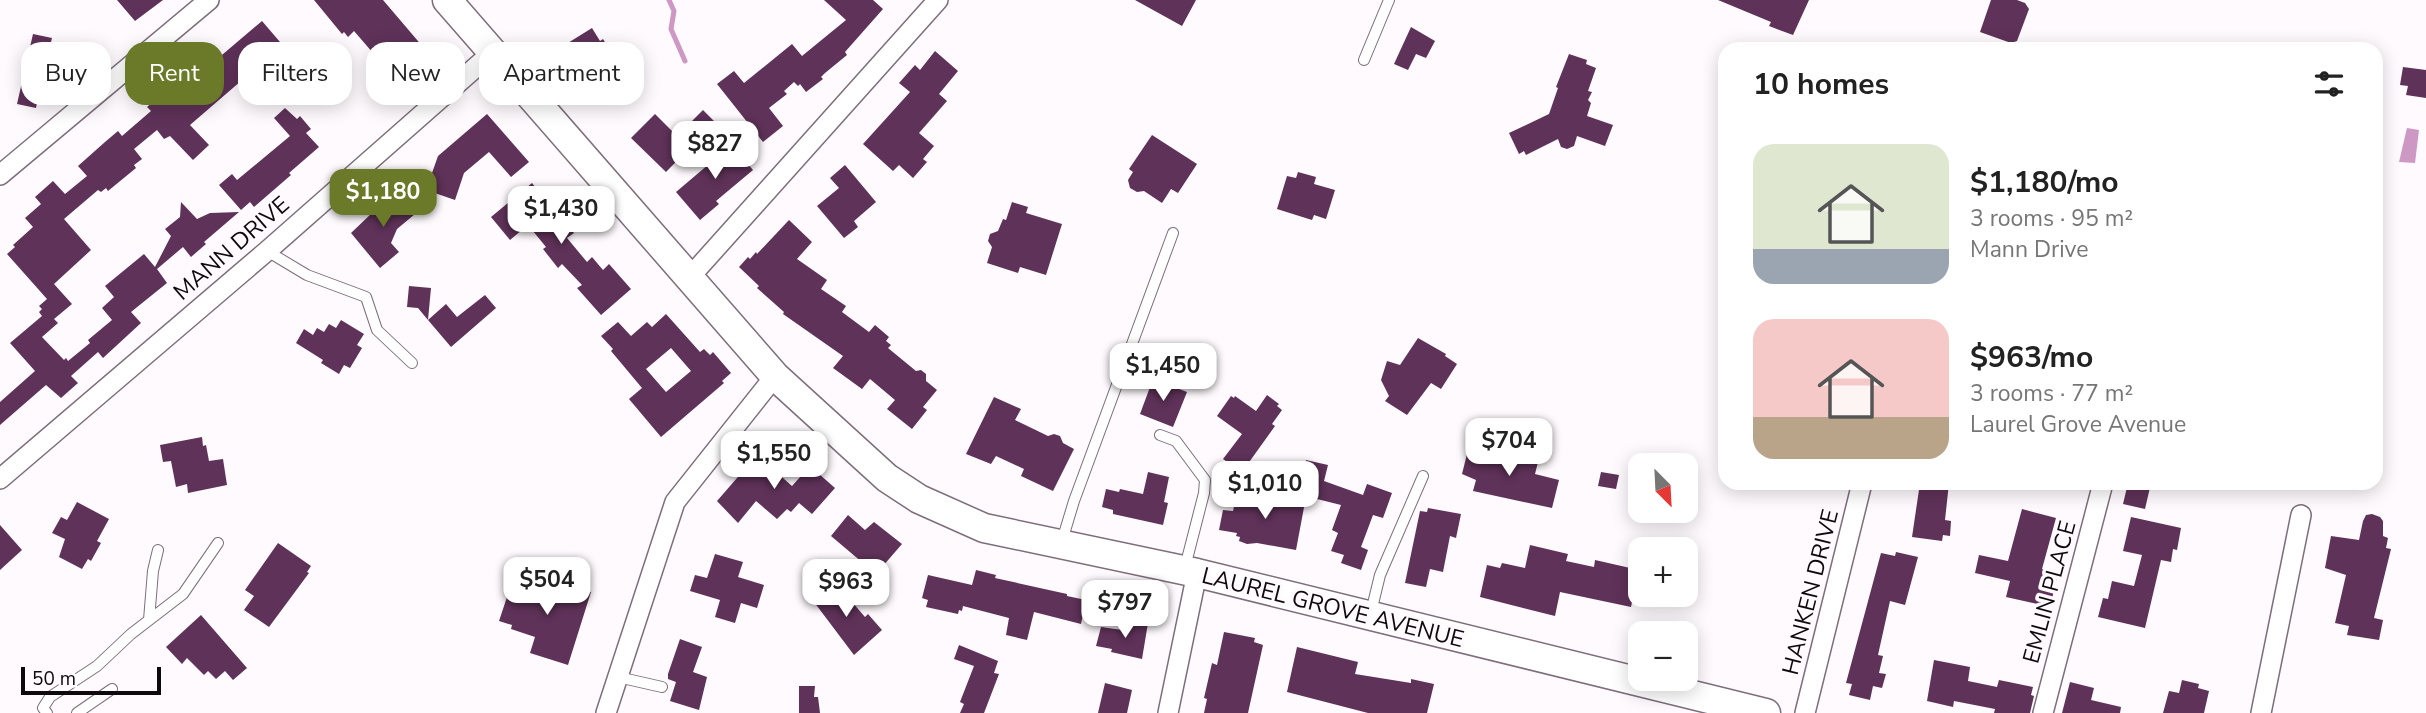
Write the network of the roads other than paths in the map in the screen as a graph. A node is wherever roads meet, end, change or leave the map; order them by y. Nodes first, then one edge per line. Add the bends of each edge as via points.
1 (209, 0) edge
2 (447, 0) edge
3 (938, 0) edge
4 (1389, 0) edge
5 (484, 42) edge
6 (1364, 60) dead end
7 (479, 64) edge
8 (539, 105) edge
9 (0, 176) edge
10 (1173, 233) dead end
11 (267, 251) junction
12 (689, 278) junction
13 (412, 363) dead end
14 (775, 376) junction
15 (1160, 435) dead end
16 (1423, 476) dead end
17 (0, 479) edge
18 (1860, 490) edge
19 (2101, 490) edge
20 (2301, 515) dead end
21 (218, 543) dead end
22 (1061, 544) junction
23 (158, 550) dead end
24 (1191, 572) junction
25 (1370, 616) junction
26 (149, 620) junction
27 (618, 677) junction
28 (662, 687) dead end
29 (112, 689) dead end
30 (47, 713) edge
31 (77, 713) edge
32 (606, 713) edge
33 (1168, 713) edge
34 (1766, 713) edge
35 (1805, 713) edge
36 (2043, 713) edge
37 (2261, 713) edge

1 - 9 street
2 - 5 street, LAUREL GROVE AVENUE
3 - 12 street
4 - 6 lane
7 - 11 street, MANN DRIVE
8 - 12 street, LAUREL GROVE AVENUE
10 - 22 lane
11 - 13 lane via 307,275 366,297 377,330
11 - 17 street, MANN DRIVE
12 - 14 street, LAUREL GROVE AVENUE
14 - 22 street, LAUREL GROVE AVENUE via 887,478 919,499 984,528
14 - 27 street via 675,502
15 - 24 lane via 1176,441 1205,480
16 - 25 lane via 1380,575
18 - 35 street, HANKEN DRIVE
19 - 36 street, EMLIN PLACE
20 - 37 street
21 - 26 lane via 183,594
22 - 24 street, LAUREL GROVE AVENUE
23 - 26 lane
24 - 25 street, LAUREL GROVE AVENUE
24 - 33 street
25 - 34 street, LAUREL GROVE AVENUE
26 - 30 lane via 97,666 50,696 43,709
27 - 28 lane
27 - 32 street
29 - 31 lane

